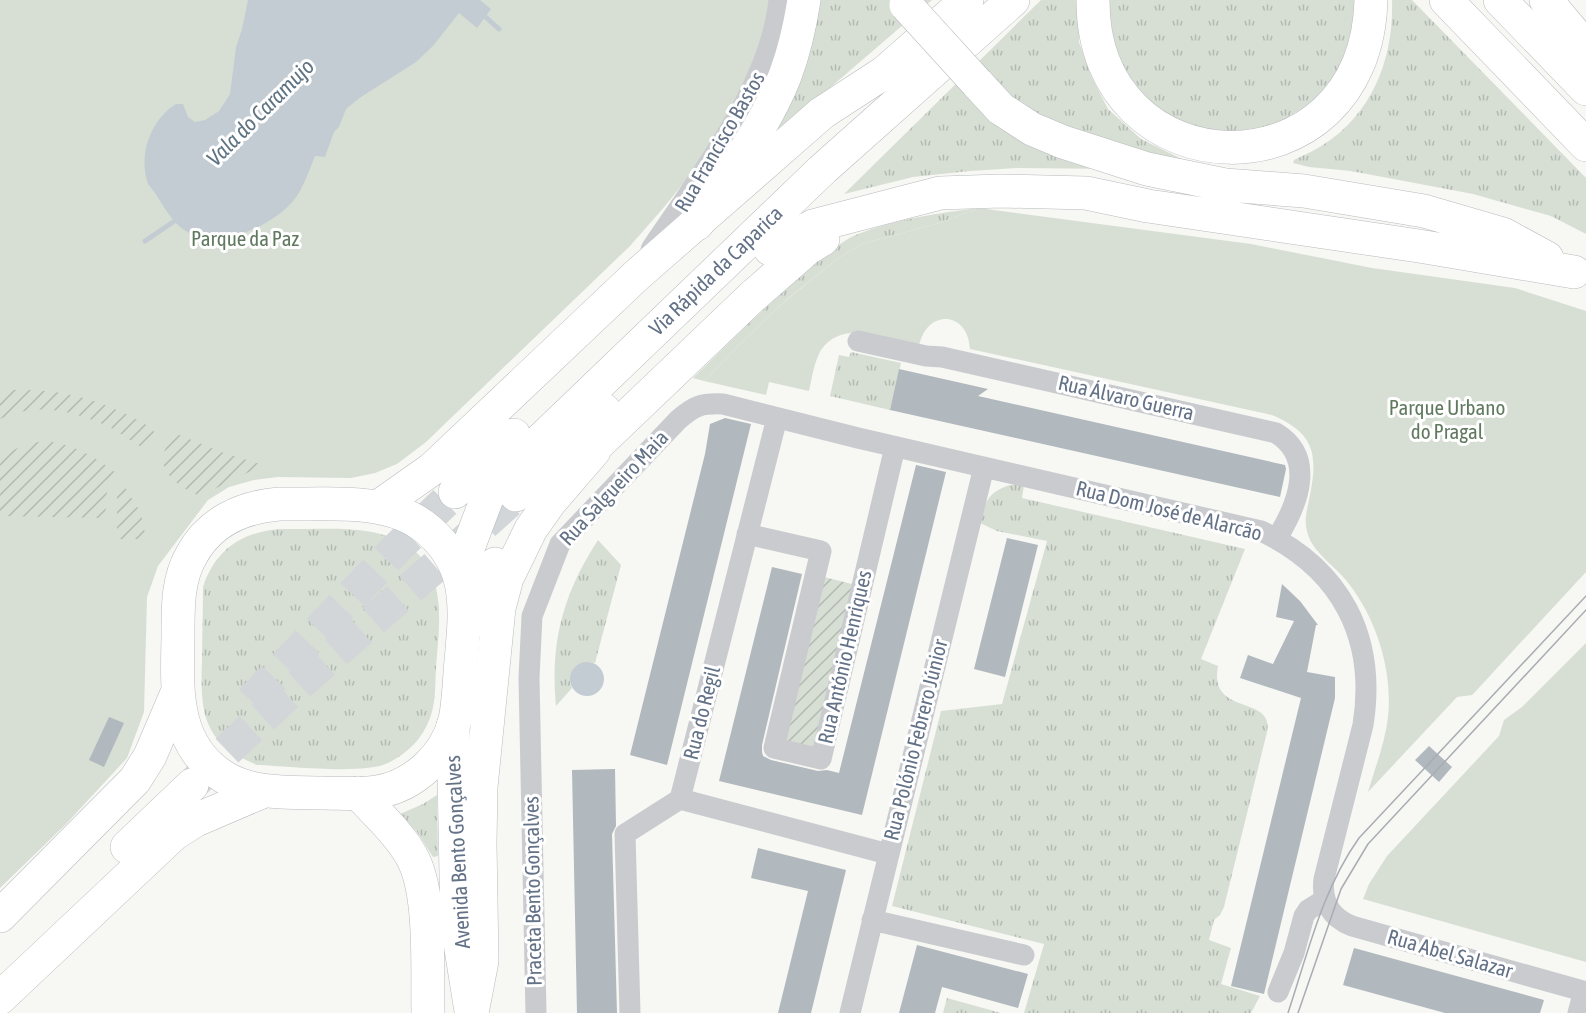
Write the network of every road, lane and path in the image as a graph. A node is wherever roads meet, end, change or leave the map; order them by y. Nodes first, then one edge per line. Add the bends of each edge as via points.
1 (782, 0) edge
2 (804, 0) edge
3 (967, 0) edge
4 (1013, 0) edge
5 (1093, 0) edge
6 (1371, 0) edge
7 (1446, 0) edge
8 (1500, 0) edge
9 (1546, 0) edge
10 (904, 2) edge
11 (1586, 55) edge
12 (885, 72) junction
13 (1586, 89) edge
14 (909, 93) junction
15 (1586, 145) edge
16 (864, 212) junction
17 (697, 224) junction
18 (770, 249) junction
19 (637, 275) junction
20 (1580, 275) edge
21 (858, 341) dead end
22 (777, 418) junction
23 (895, 447) junction
24 (594, 451) junction
25 (984, 467) junction
26 (455, 492) tunnel mouth
27 (516, 495) tunnel mouth
28 (378, 507) junction
29 (747, 534) junction
30 (1277, 538) junction
31 (459, 572) junction
32 (464, 630) junction
33 (177, 693) junction
34 (453, 726) junction
35 (531, 769) joint
36 (264, 791) junction
37 (358, 794) junction
38 (680, 799) junction
39 (888, 854) junction
40 (1324, 900) junction
41 (0, 916) edge
42 (872, 920) junction
43 (457, 924) junction
44 (0, 940) edge
45 (1024, 955) dead end
46 (0, 968) edge
47 (1278, 992) dead end
48 (1585, 992) edge
49 (0, 998) edge
50 (428, 1013) edge
51 (458, 1013) edge
52 (472, 1013) edge
53 (536, 1013) edge
54 (630, 1013) edge
55 (850, 1013) edge
56 (1578, 1013) edge

1 - 19 street, Rua Francisco Bastos via 760,81 715,159
2 - 17 main road via 790,61 776,96
3 - 12 main road
4 - 14 main road, Via Rápida da Caparica
5 - 6 main road via 1102,62 1132,106 1172,135 1194,143 1239,148 1273,141 1305,128 1340,98 1364,51
7 - 15 main road
8 - 13 main road
9 - 11 main road via 1578,38
10 - 20 main road, bridge via 1001,110 1064,142 1147,169 1226,185 1304,191 1424,211 1503,234
12 - 17 main road via 822,113
12 - 26 main road
14 - 18 main road via 836,182
14 - 31 main road, Via Rápida da Caparica via 791,199 501,478 487,498
16 - 18 main road via 813,226
16 - 20 main road via 940,193 1086,193
16 - 24 main road via 808,248 753,296
17 - 19 main road
18 - 27 main road
19 - 28 main road via 432,469
21 - 30 street, Rua Álvaro Guerra via 1276,432 1295,450 1301,471 1292,515
22 - 23 street, Rua Dom José de Alarcão
22 - 29 street, Rua do Regil
22 - 35 street, Rua Salgueiro Maia via 723,404 696,406 560,544 532,616
23 - 25 street, Rua Dom José de Alarcão
23 - 29 street, Rua António Henriques via 821,759 774,747 821,551
24 - 32 main road via 518,521
24 - 52 main road via 531,529 507,578 500,608 481,787 482,961
25 - 30 street, Rua Dom José de Alarcão via 1261,531
25 - 39 street, Rua Polónio Febrero Júnior
28 - 31 main road via 400,512 420,524 450,554
28 - 33 main road via 268,505 237,513 213,528 191,555 178,595
29 - 38 street, Rua do Regil
30 - 40 street, Rua Dom José de Alarcão via 1304,556 1340,595 1358,631 1365,664 1363,725 1324,879
31 - 32 main road via 465,601
32 - 34 main road
33 - 36 main road via 179,712 200,757 224,777
33 - 41 main road via 150,756 135,780
34 - 37 main road via 436,756 410,780 378,792
34 - 43 main road, Avenida Bento Gonçalves
35 - 53 street, Praceta Bento Gonçalves
36 - 37 main road
36 - 49 main road via 196,820 174,834
37 - 50 main road, Avenida Bento Gonçalves via 398,837 420,873 425,896
38 - 39 street
38 - 54 street via 625,834
39 - 42 street, Rua Polónio Febrero Júnior
40 - 47 street via 1304,916
40 - 48 street, Rua Abel Salazar via 1337,918 1352,926
42 - 45 street
42 - 55 street, Rua Polónio Febrero Júnior
43 - 51 main road via 454,984
43 - 52 main road, Avenida Bento Gonçalves
44 - 46 main road via 185,778
48 - 56 street

